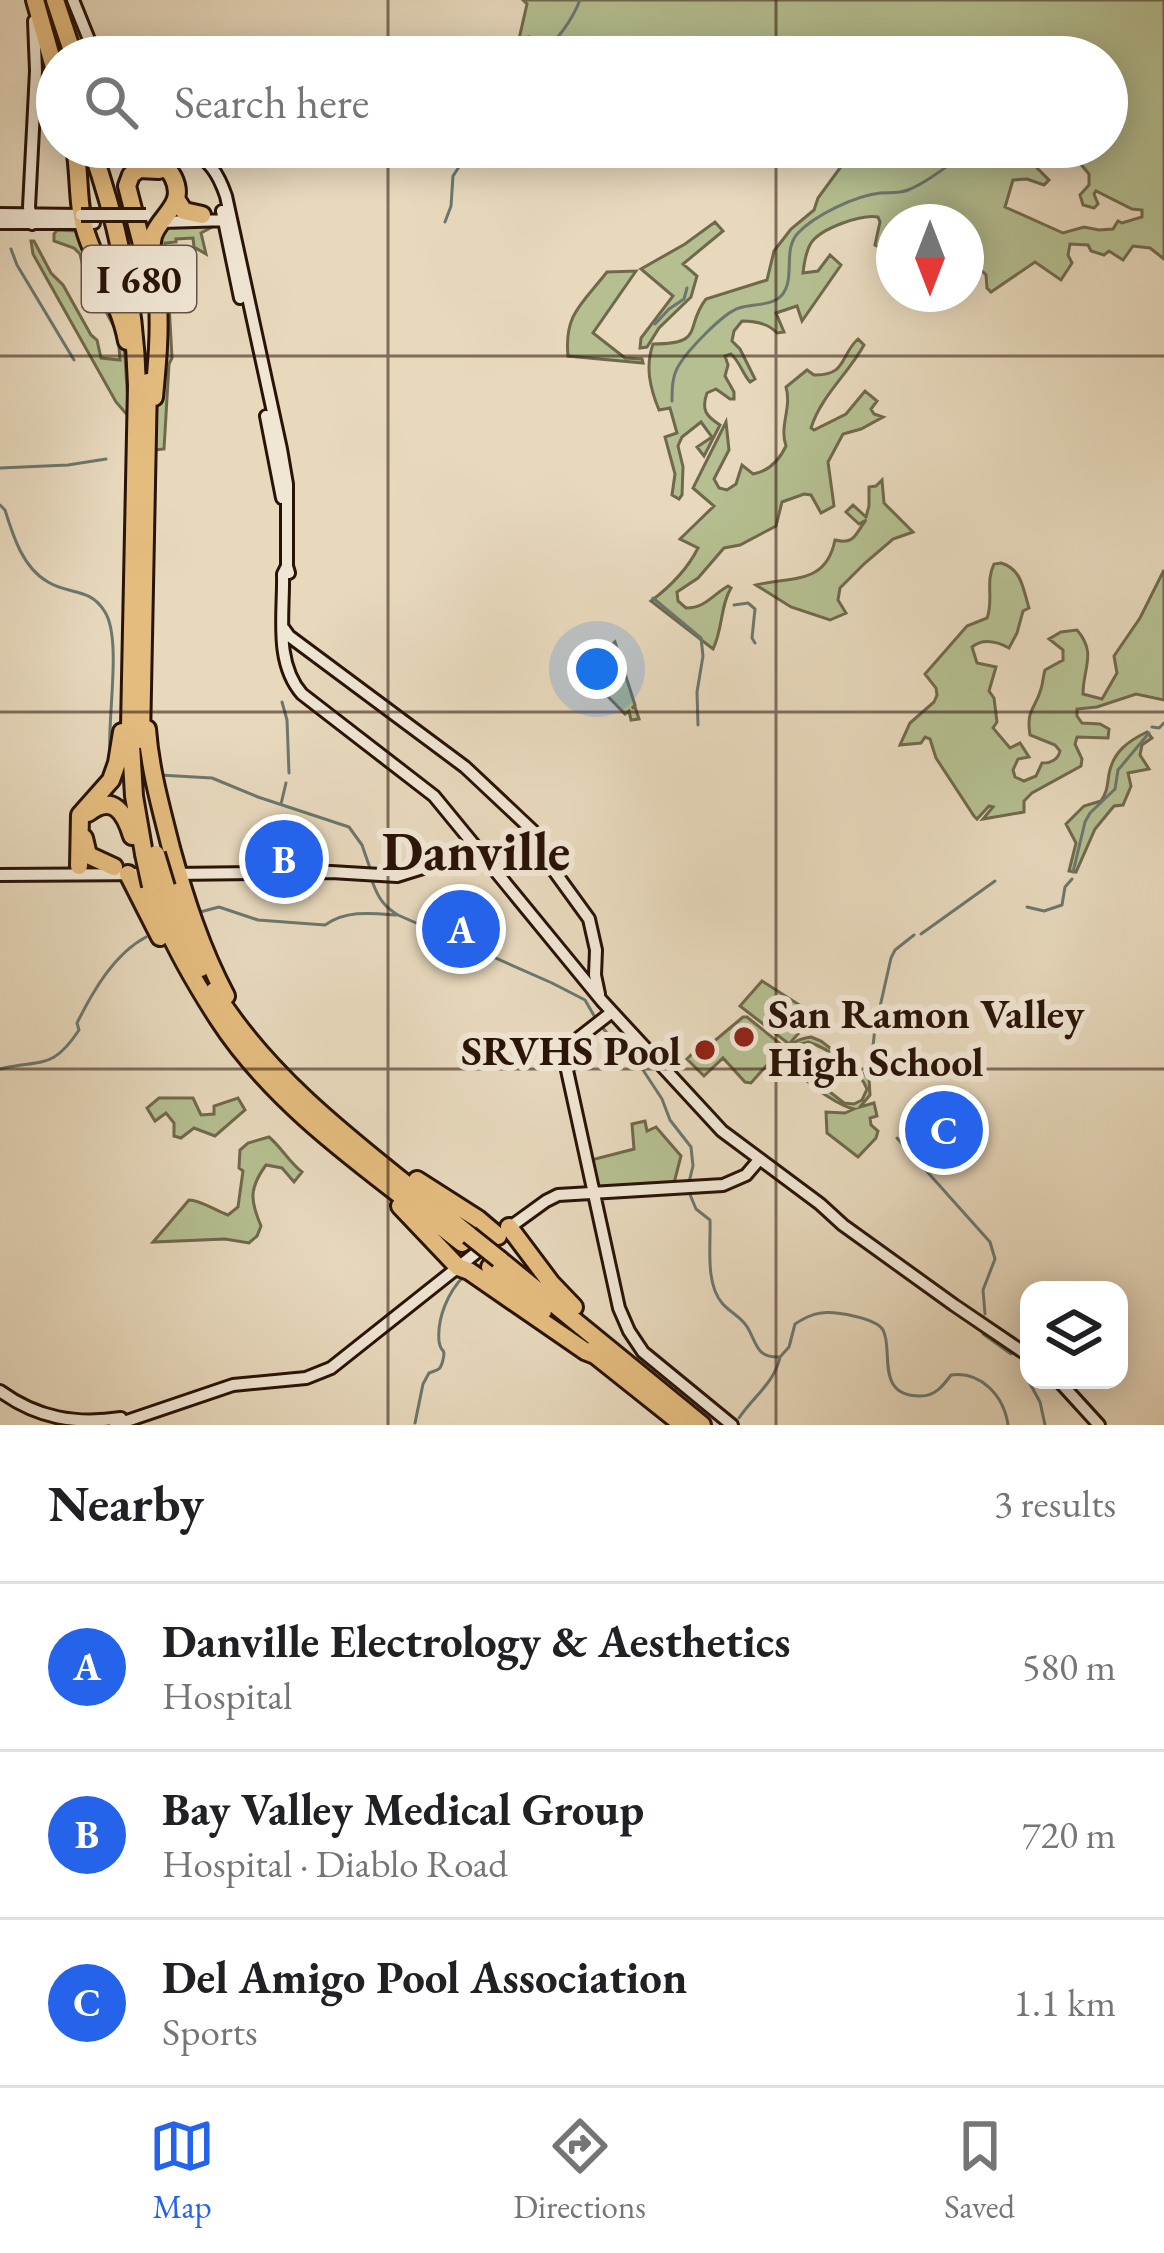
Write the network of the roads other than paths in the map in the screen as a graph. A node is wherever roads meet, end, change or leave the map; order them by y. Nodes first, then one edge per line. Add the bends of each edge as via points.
1 (34, 0) edge
2 (55, 0) edge
3 (73, 0) edge
4 (37, 36) edge
5 (45, 36) edge
6 (58, 36) edge
7 (65, 36) edge
8 (88, 36) edge
9 (36, 84) edge
10 (35, 125) joint
11 (36, 168) edge
12 (76, 168) edge
13 (99, 168) edge
14 (110, 168) edge
15 (143, 168) edge
16 (151, 168) edge
17 (165, 168) edge
18 (207, 168) edge
19 (35, 199) junction
20 (161, 215) junction
21 (202, 215) joint
22 (227, 217) junction
23 (0, 219) edge
24 (32, 219) junction
25 (80, 219) junction
26 (157, 350) junction
27 (144, 416) junction
28 (286, 631) junction
29 (136, 672) junction
30 (145, 794) junction
31 (477, 851) junction
32 (136, 861) junction
33 (80, 870) junction
34 (332, 872) junction
35 (0, 875) edge
36 (171, 880) junction
37 (593, 964) junction
38 (572, 965) junction
39 (583, 979) junction
40 (602, 1001) junction
41 (602, 1019) junction
42 (222, 1024) junction
43 (352, 1147) junction
44 (758, 1160) junction
45 (594, 1192) junction
46 (503, 1231) junction
47 (495, 1263) junction
48 (458, 1267) junction
49 (401, 1313) junction
50 (1020, 1349) edge
51 (596, 1355) junction
52 (628, 1364) junction
53 (1066, 1389) edge
54 (0, 1395) edge
55 (60, 1425) edge
56 (115, 1425) edge
57 (683, 1425) edge
58 (701, 1425) edge
59 (732, 1425) edge
60 (1099, 1425) edge

1 - 4 street
1 - 5 highway
1 - 6 highway
2 - 7 highway
3 - 8 street
9 - 10 street
10 - 24 street
11 - 19 street
12 - 25 highway
13 - 27 highway, I 680 via 127,272
14 - 27 highway, I 680 via 138,270
15 - 26 highway via 127,186
16 - 20 highway via 169,181
17 - 20 highway via 174,179
18 - 22 street
19 - 24 street
19 - 25 street
20 - 21 highway
20 - 22 street
20 - 25 street, bridge
20 - 26 highway via 152,244
21 - 22 street
22 - 28 street via 287,484
23 - 24 street
24 - 25 street
24 - 25 street
25 - 27 highway via 124,325 131,394
26 - 27 highway
27 - 29 highway, I 680
28 - 31 street via 289,675 302,694 433,795
28 - 37 street via 462,765 533,831 588,915
29 - 30 highway, I 680
29 - 33 highway via 124,697 111,780 80,815
30 - 32 highway, I 680
30 - 36 highway
31 - 34 street via 403,875
31 - 38 street
32 - 33 street
32 - 36 highway, I 680, bridge
32 - 36 street
32 - 42 highway via 180,971
33 - 35 street
34 - 36 street
34 - 36 street
36 - 42 highway, I 680 via 172,938
36 - 43 highway, I 680 via 183,933 240,1028
37 - 38 street
37 - 39 street
37 - 40 street
38 - 39 street
39 - 40 street
40 - 41 street
41 - 44 street
41 - 45 street via 568,1048 565,1061
42 - 43 highway, I 680 via 275,1088
43 - 46 highway
43 - 47 highway, I 680, bridge
43 - 48 highway
44 - 45 street via 723,1185
44 - 50 street
45 - 46 street via 546,1201
45 - 59 street via 629,1331 643,1352
46 - 48 street
46 - 52 highway
47 - 51 highway, I 680
47 - 52 highway, I 680
48 - 49 street
48 - 51 highway
49 - 54 street via 317,1370 230,1380 112,1420 53,1419
49 - 56 street via 318,1374 233,1384
51 - 57 highway, I 680
52 - 58 highway, I 680
53 - 60 street
54 - 55 street

